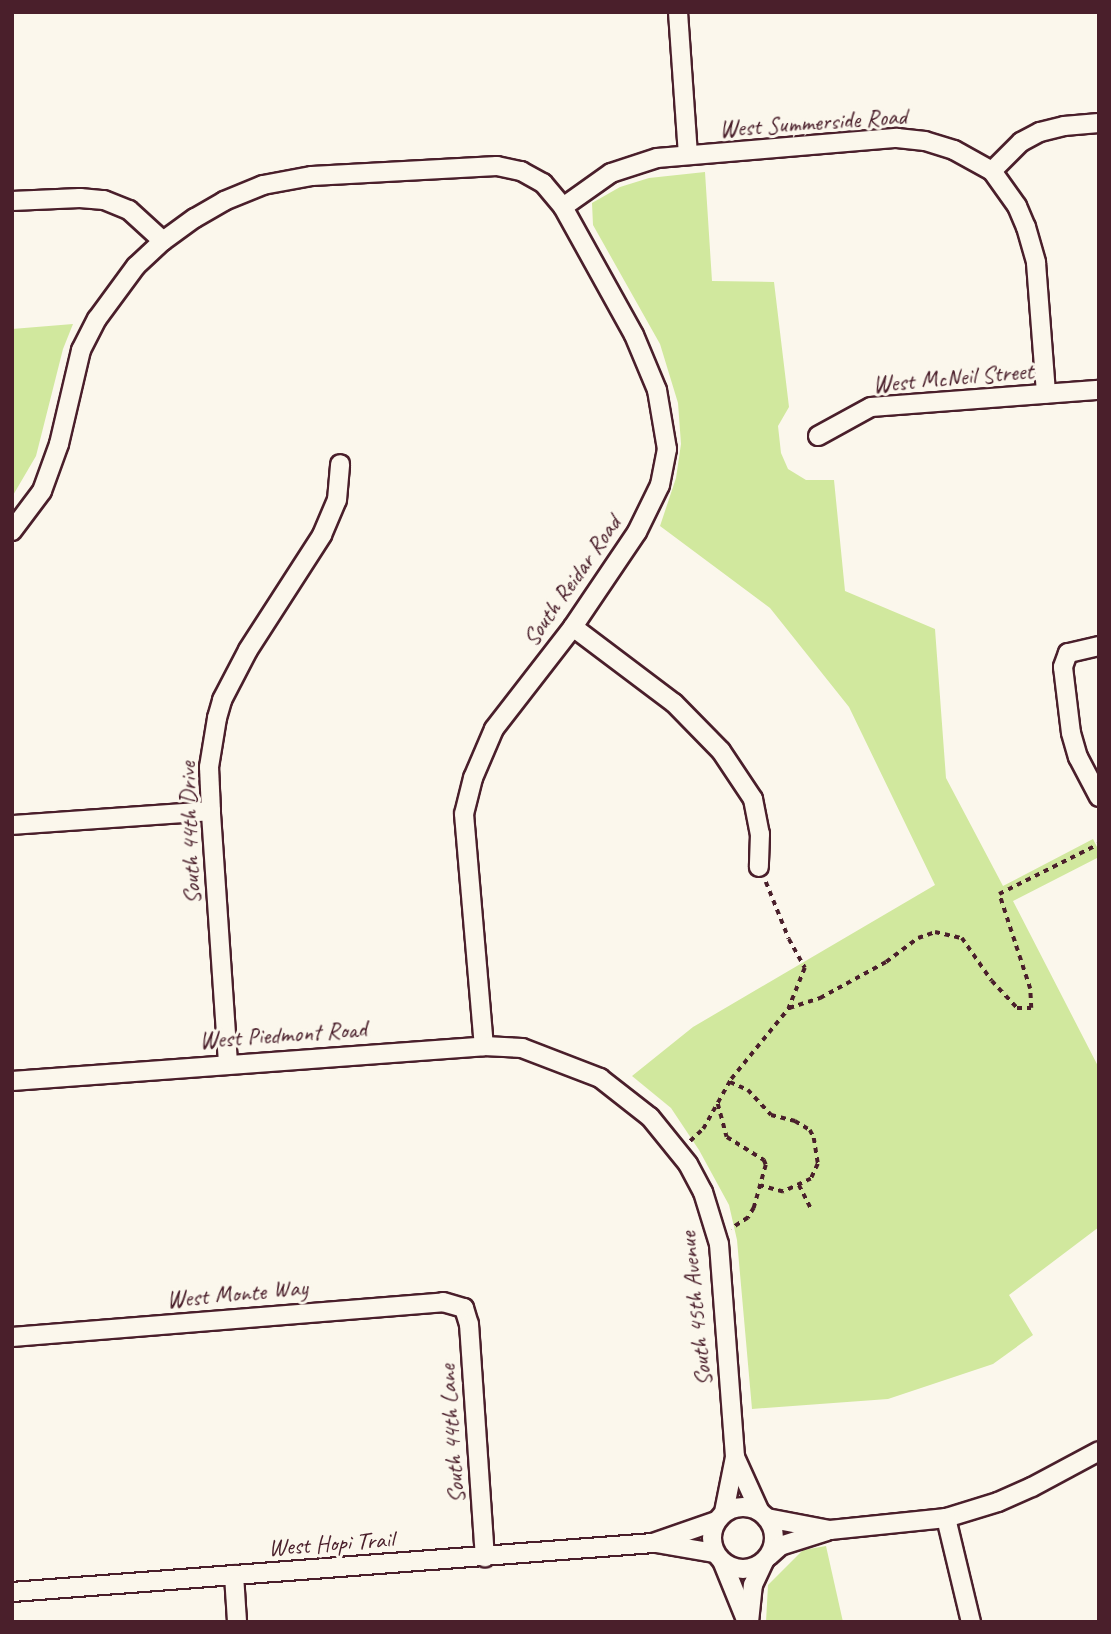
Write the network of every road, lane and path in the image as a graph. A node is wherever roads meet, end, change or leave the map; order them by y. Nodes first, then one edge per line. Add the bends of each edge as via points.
1 (678, 12) edge
2 (1099, 123) edge
3 (688, 156) junction
4 (992, 171) junction
5 (12, 201) edge
6 (563, 207) junction
7 (163, 241) junction
8 (1099, 390) edge
9 (1046, 394) junction
10 (818, 436) dead end
11 (340, 464) dead end
12 (12, 531) edge
13 (573, 627) junction
14 (1099, 646) edge
15 (1099, 797) edge
16 (211, 811) junction
17 (12, 825) edge
18 (1099, 844) edge
19 (760, 867) joint
20 (789, 1008) junction
21 (484, 1046) junction
22 (557, 1059) joint
23 (228, 1063) junction
24 (12, 1081) edge
25 (730, 1082) junction
26 (718, 1104) junction
27 (678, 1152) junction
28 (799, 1185) junction
29 (761, 1186) junction
30 (811, 1209) dead end
31 (716, 1235) junction
32 (464, 1308) joint
33 (12, 1337) edge
34 (1099, 1451) edge
35 (735, 1457) junction
36 (763, 1515) junction
37 (720, 1517) junction
38 (946, 1518) junction
39 (830, 1530) junction
40 (653, 1543) junction
41 (485, 1557) junction
42 (719, 1558) junction
43 (767, 1558) junction
44 (234, 1575) junction
45 (12, 1592) edge
46 (237, 1622) edge
47 (748, 1622) edge
48 (971, 1622) edge

1 - 3 street
2 - 4 street via 1040,132 1021,142
3 - 4 street, West Summerside Road via 897,138 954,149
3 - 6 street, West Summerside Road via 633,164 591,185
4 - 9 street via 1017,206 1031,241
5 - 7 street via 104,200 129,210
6 - 7 street, South Reidar Road via 543,183 521,171 497,166 289,180 224,201
6 - 13 street, South Reidar Road via 647,365 657,390 667,449 650,511
7 - 12 street via 136,266 97,319 81,350 59,444 42,491
8 - 9 street, West McNeil Street
9 - 10 street, West McNeil Street via 871,407
11 - 16 street, South 44th Drive via 337,500 322,535 248,650 222,700 209,767
13 - 19 street via 674,703 721,751 753,799
13 - 21 street, South Reidar Road via 494,729 464,814
14 - 15 street via 1068,653 1063,667 1071,733
16 - 17 street
16 - 23 street, South 44th Drive
18 - 20 path via 999,894 1030,989 1031,1008 1017,1008 962,938 935,932 918,937 886,962 820,998
19 - 20 path via 804,968
20 - 25 path
21 - 22 street, West Piedmont Road via 522,1048
21 - 23 street, West Piedmont Road
22 - 27 street, South 45th Avenue via 600,1078 629,1098
23 - 24 street, West Piedmont Road
25 - 26 path
25 - 28 path via 748,1090 771,1115 810,1130 818,1164 811,1179
26 - 27 path via 703,1129
26 - 29 path via 727,1137 764,1160
27 - 31 street, South 45th Avenue via 703,1192
28 - 29 path via 783,1192
28 - 30 path
29 - 31 path via 748,1218
31 - 35 street, South 45th Avenue
32 - 33 street, West Monte Way via 443,1302
32 - 41 street, South 44th Lane via 469,1324
34 - 38 street, West Hopi Trail via 998,1502
35 - 36 street, South 45th Avenue
35 - 37 street, South 45th Avenue
36 - 37 street, West Hopi Trail via 742,1507
36 - 39 street, West Hopi Trail
36 - 43 street via 774,1536
37 - 40 street, West Hopi Trail
37 - 42 street via 711,1537
38 - 39 street, West Hopi Trail
38 - 48 street
39 - 43 street, West Hopi Trail via 780,1546
40 - 41 street, West Hopi Trail
40 - 42 street, West Hopi Trail
41 - 44 street, West Hopi Trail
42 - 43 street, West Hopi Trail via 744,1570
42 - 47 street
43 - 47 street via 753,1585
44 - 45 street, West Hopi Trail
44 - 46 street

